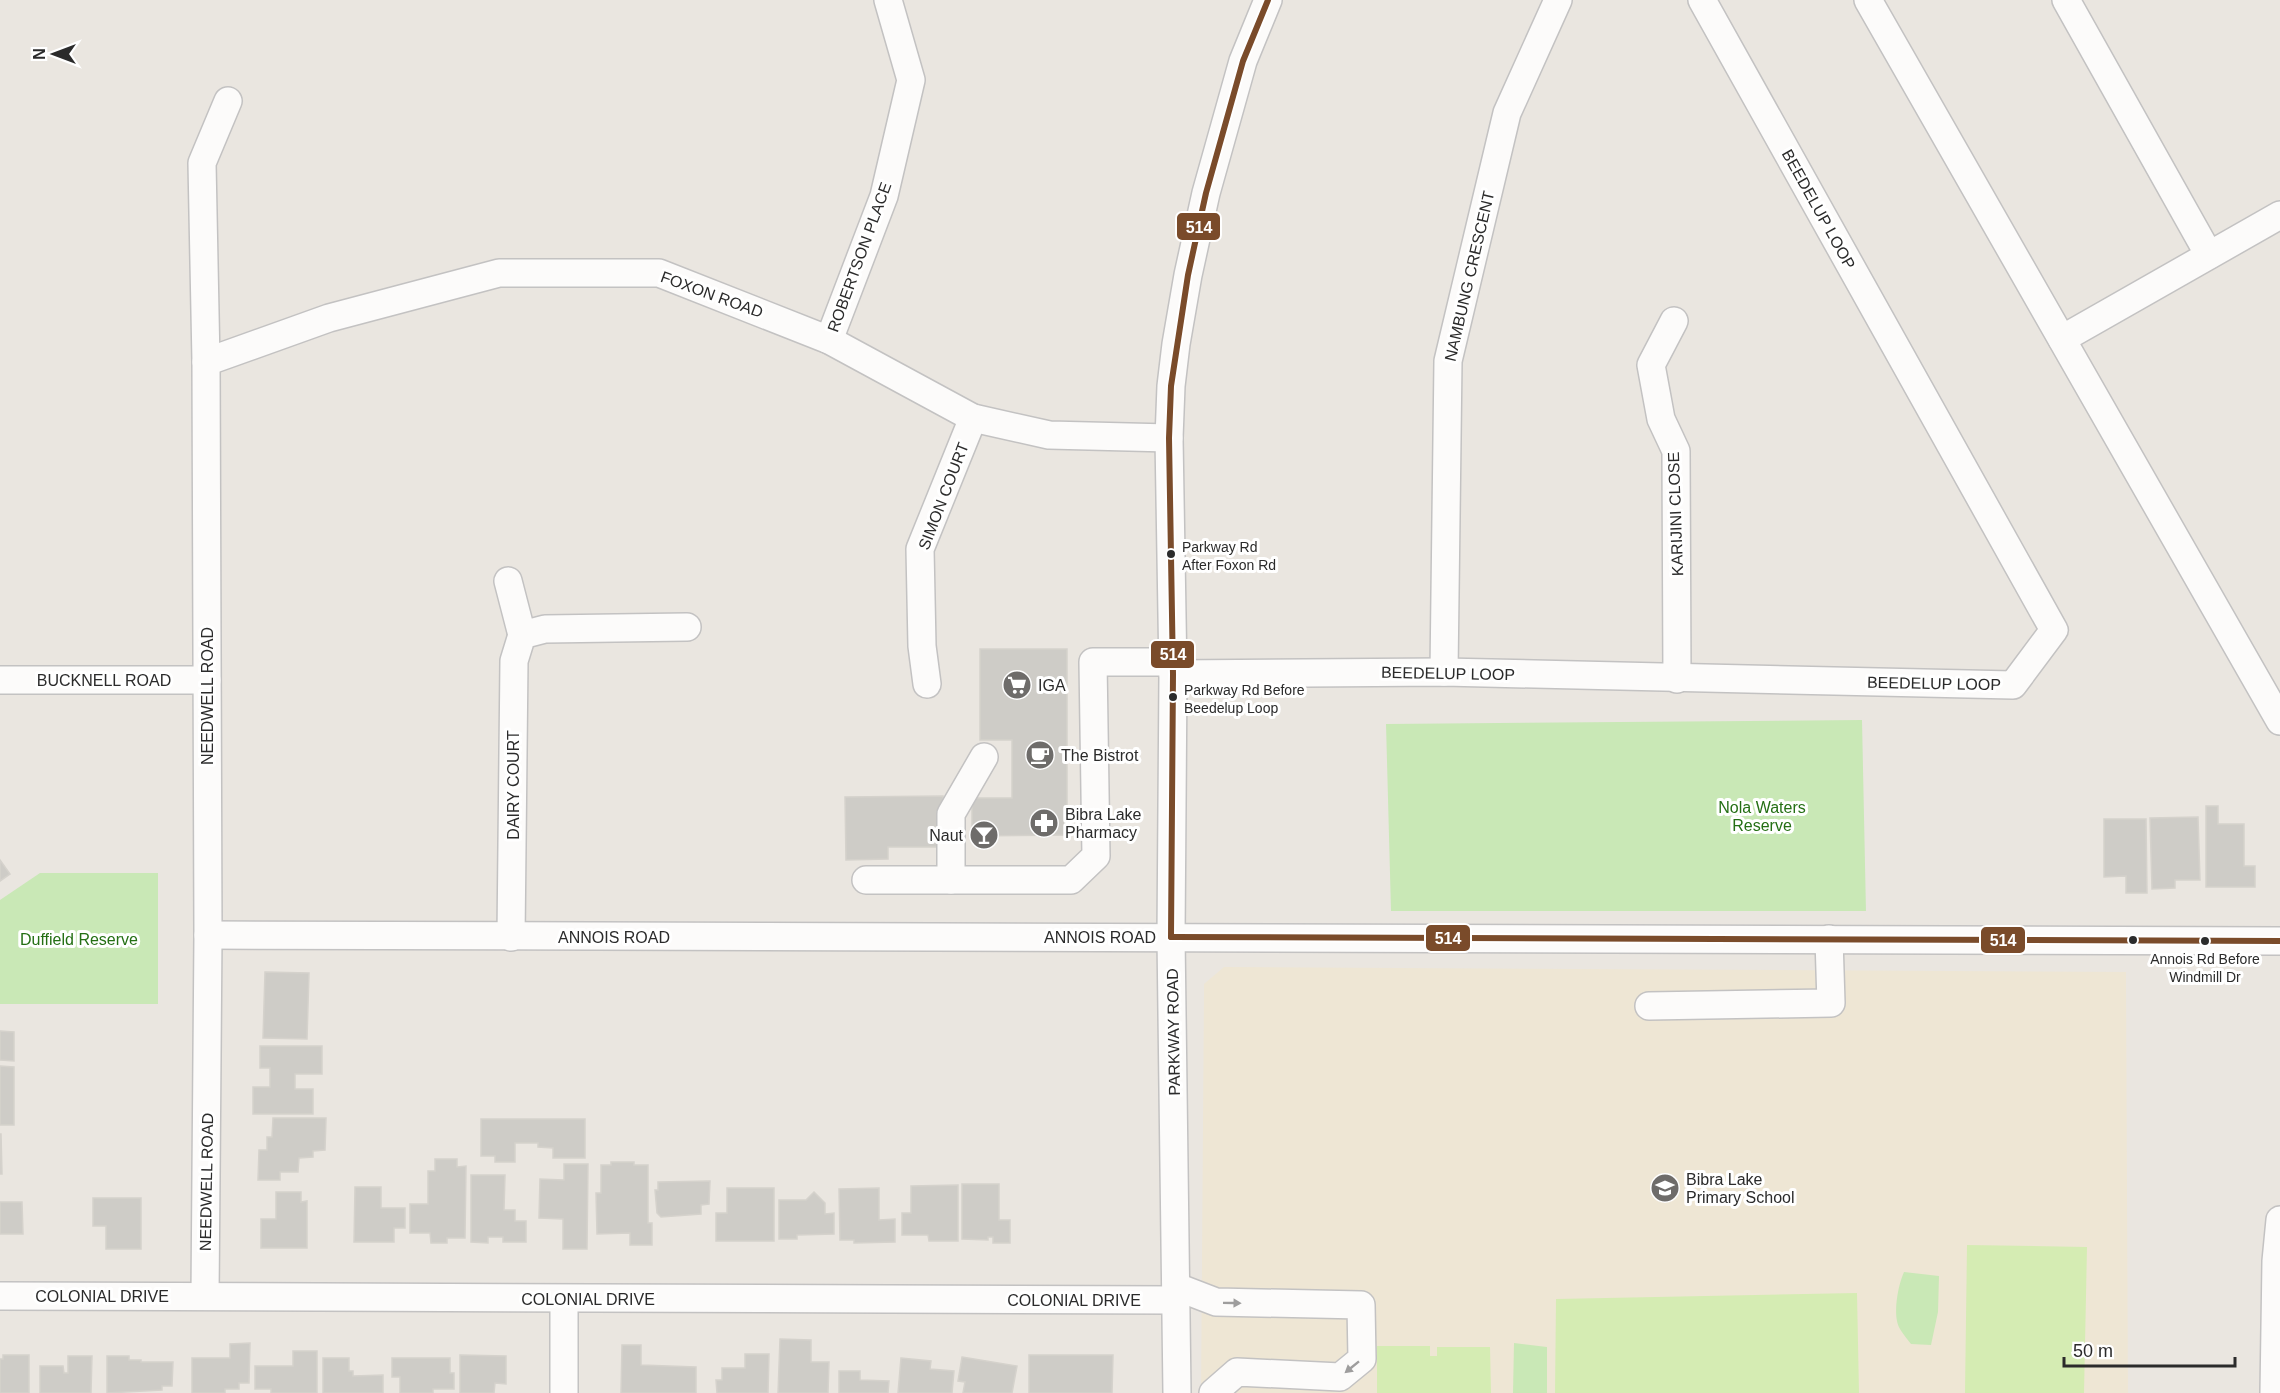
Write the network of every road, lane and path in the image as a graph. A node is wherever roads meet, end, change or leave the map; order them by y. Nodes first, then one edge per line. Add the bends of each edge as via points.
1 (888, 0) edge
2 (1268, 0) edge
3 (1557, 0) edge
4 (1702, 0) edge
5 (1868, 0) edge
6 (2066, 0) edge
7 (228, 101) dead end
8 (2280, 215) edge
9 (2209, 255) junction
10 (1674, 321) dead end
11 (2062, 339) junction
12 (829, 340) junction
13 (206, 362) junction
14 (973, 418) junction
15 (1169, 438) junction
16 (508, 581) dead end
17 (687, 627) dead end
18 (522, 635) junction
19 (1173, 668) junction
20 (1444, 672) junction
21 (1677, 679) junction
22 (0, 680) edge
23 (207, 680) junction
24 (927, 684) dead end
25 (2280, 721) edge
26 (984, 757) dead end
27 (867, 880) dead end
28 (951, 880) junction
29 (208, 935) junction
30 (511, 937) junction
31 (1171, 937) junction
32 (1829, 939) junction
33 (2280, 940) edge
34 (1649, 1006) dead end
35 (2280, 1220) edge
36 (1177, 1294) junction
37 (0, 1296) edge
38 (205, 1296) junction
39 (564, 1299) junction
40 (2278, 1302) edge
41 (564, 1393) edge
42 (1177, 1393) edge
43 (1213, 1393) edge
44 (2274, 1393) edge

1 - 12 street, ROBERTSON PLACE via 911,80 884,196
2 - 15 street, PARKWAY ROAD via 1243,61 1206,193 1176,344
3 - 20 street, NAMBUNG CRESCENT via 1507,113 1448,361
4 - 21 street, BEEDELUP LOOP via 2054,630 2013,685
5 - 11 street
6 - 9 street
7 - 13 street, NEEDWELL ROAD via 202,163
8 - 9 street
9 - 11 street
10 - 21 street, KARIJINI CLOSE via 1651,365 1661,419 1676,451
11 - 25 street
12 - 13 street, FOXON ROAD via 659,273 499,273 329,318
12 - 14 street, FOXON ROAD
13 - 23 street, NEEDWELL ROAD
14 - 15 street, FOXON ROAD via 1049,435
14 - 24 street, SIMON COURT via 920,549 922,646
15 - 19 street, PARKWAY ROAD
16 - 18 street
17 - 18 street via 545,628
18 - 30 street, DAIRY COURT via 514,661
19 - 20 street, BEEDELUP LOOP
19 - 28 street, BEEDELUP LOOP via 1093,662 1096,856 1071,880
19 - 31 street, PARKWAY ROAD
20 - 21 street, BEEDELUP LOOP
22 - 23 street, BUCKNELL ROAD
23 - 29 street, NEEDWELL ROAD
26 - 28 street via 951,814
27 - 28 street
29 - 30 street, ANNOIS ROAD
29 - 38 street, NEEDWELL ROAD
30 - 31 street, ANNOIS ROAD
31 - 32 street, ANNOIS ROAD
31 - 36 street, PARKWAY ROAD
32 - 33 street, ANNOIS ROAD
32 - 34 street via 1831,1003
35 - 40 street
36 - 39 street, COLONIAL DRIVE
36 - 42 street, PARKWAY ROAD
36 -> 43 street via 1216,1302 1361,1305 1362,1359 1340,1377 1237,1372
37 - 38 street, COLONIAL DRIVE
38 - 39 street, COLONIAL DRIVE
39 - 41 street
40 - 44 street

